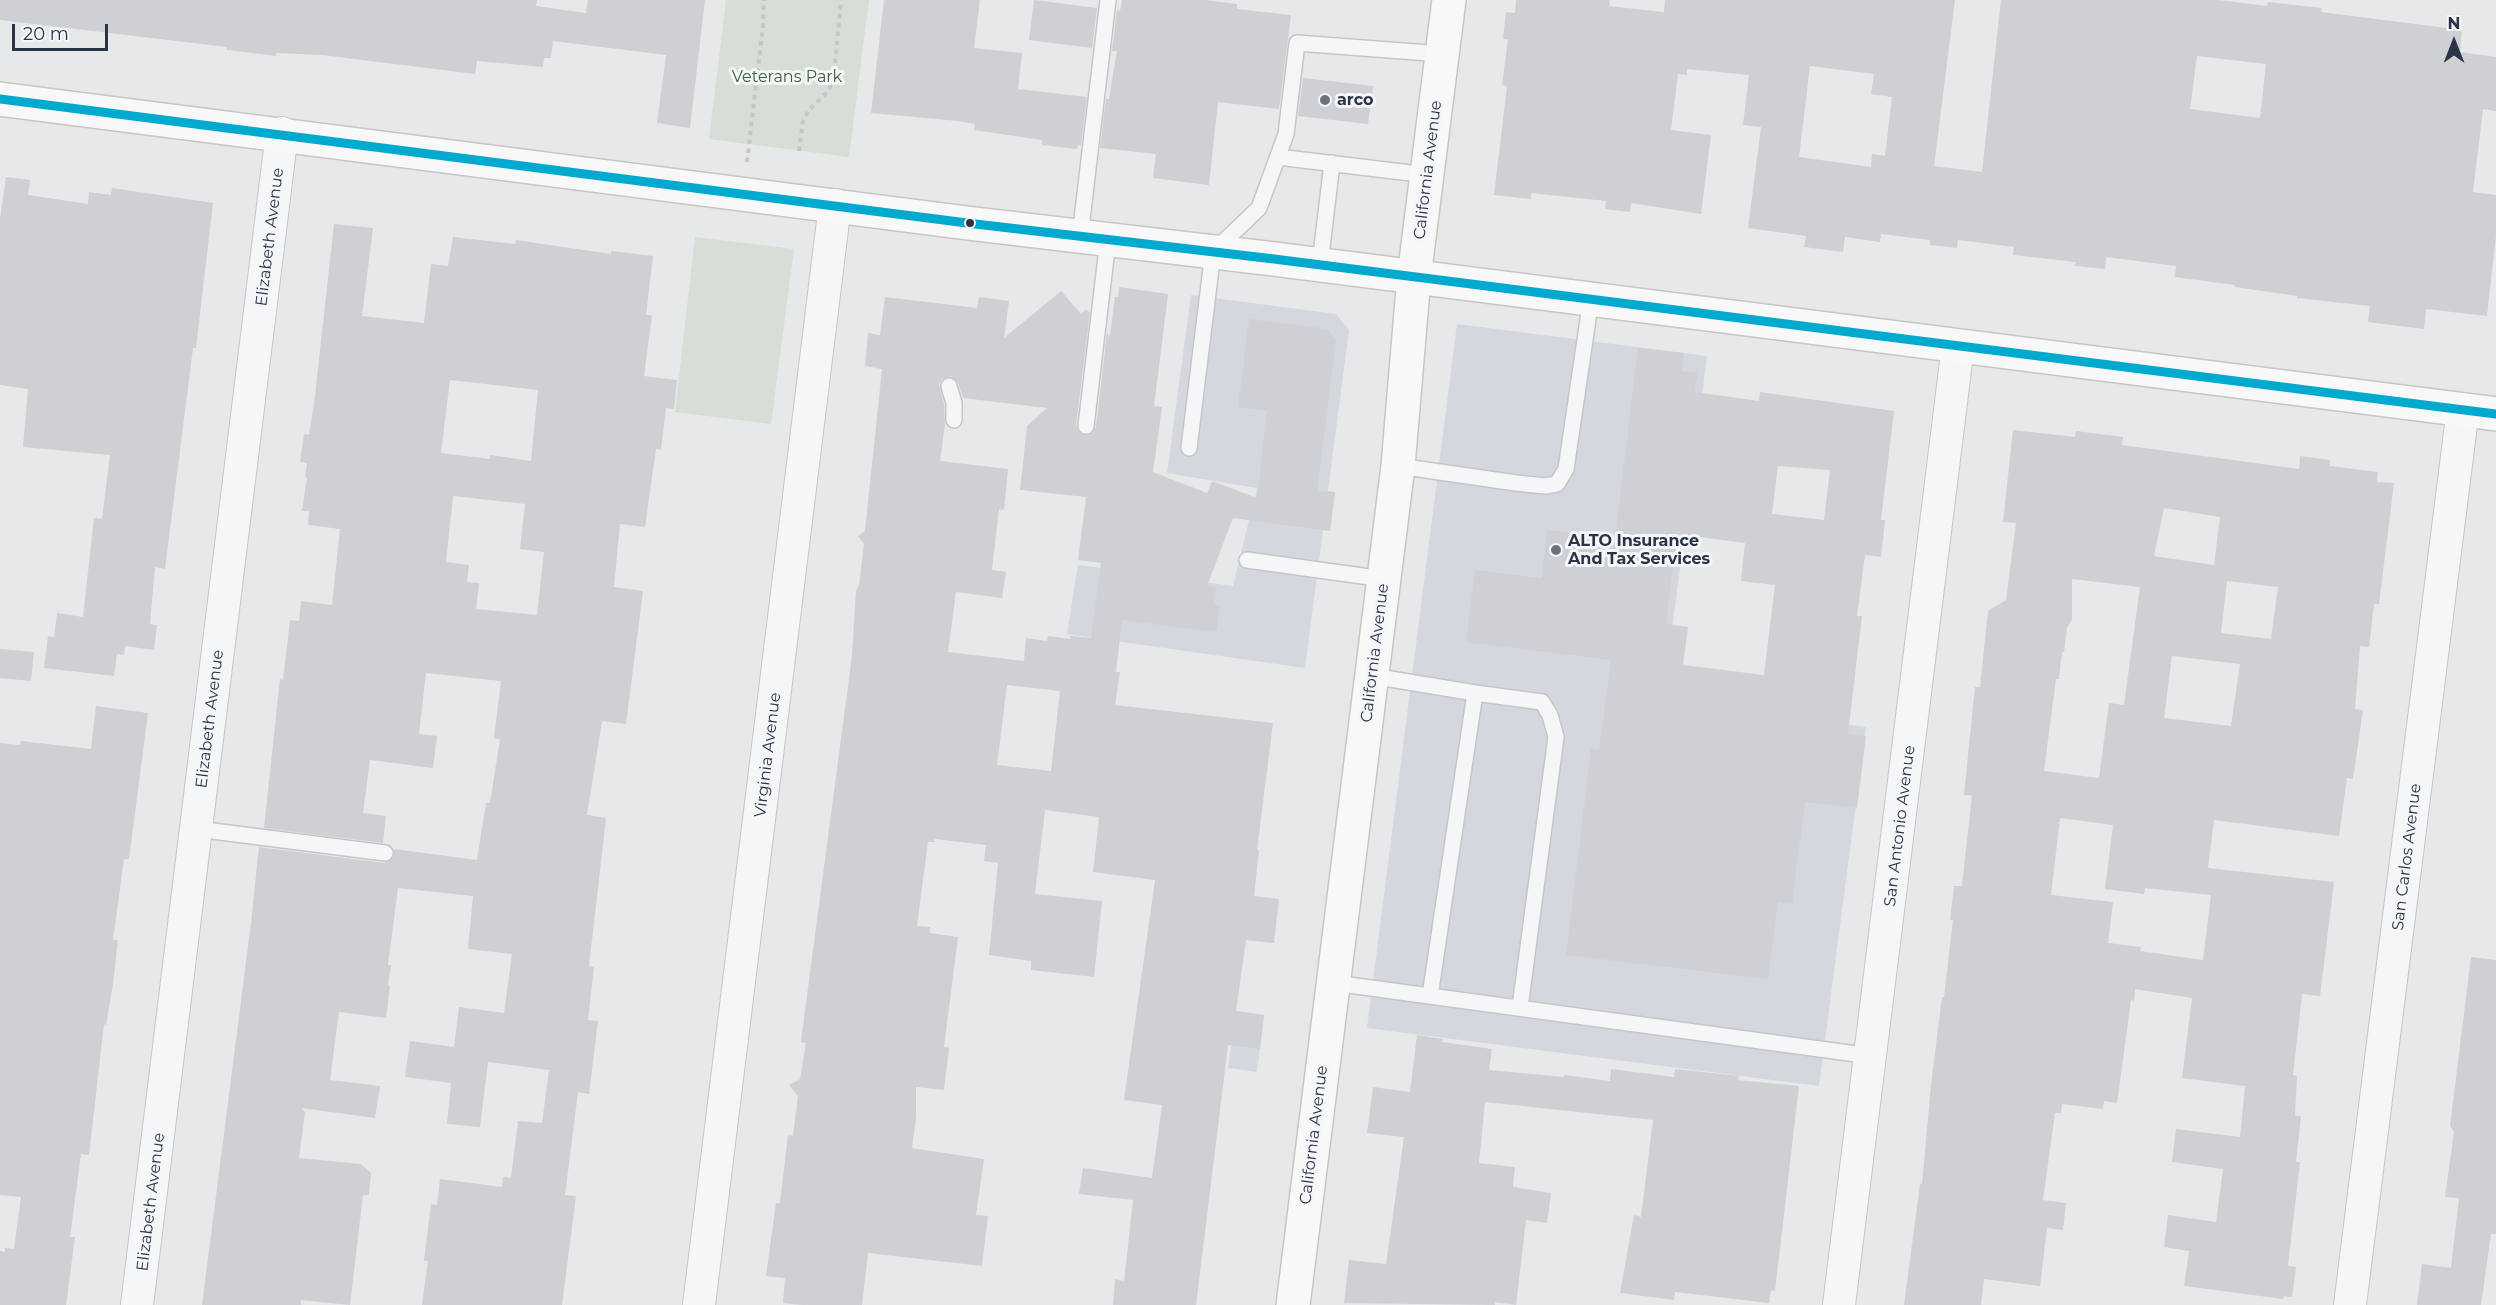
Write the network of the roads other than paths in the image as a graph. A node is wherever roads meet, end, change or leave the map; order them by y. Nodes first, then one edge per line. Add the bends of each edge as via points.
1 (1108, 0) edge
2 (1449, 0) edge
3 (1442, 54) junction
4 (0, 99) edge
5 (282, 133) junction
6 (1278, 157) junction
7 (1332, 163) junction
8 (1427, 175) junction
9 (835, 205) junction
10 (1094, 238) junction
11 (1213, 252) junction
12 (1320, 264) junction
13 (1414, 277) junction
14 (1591, 299) junction
15 (1958, 346) junction
16 (949, 386) dead end
17 (2463, 410) junction
18 (2496, 414) edge
19 (954, 420) dead end
20 (1086, 426) dead end
21 (1190, 448) dead end
22 (1398, 466) junction
23 (1247, 560) dead end
24 (1384, 579) junction
25 (1372, 676) junction
26 (1475, 693) junction
27 (197, 829) junction
28 (386, 853) dead end
29 (1334, 983) junction
30 (1430, 996) junction
31 (1520, 1007) junction
32 (1871, 1056) junction
33 (137, 1305) edge
34 (699, 1305) edge
35 (1293, 1305) edge
36 (1839, 1305) edge
37 (2350, 1305) edge

1 - 10 lane
2 - 3 street, California Avenue
3 - 6 lane via 1297,43 1286,134
3 - 8 street, California Avenue
4 - 5 street
5 - 9 street
5 - 27 street, Elizabeth Avenue
6 - 7 lane
6 - 11 lane via 1259,208
7 - 8 lane
7 - 12 lane
8 - 13 street, California Avenue
9 - 10 street
9 - 34 street, Virginia Avenue
10 - 11 street
10 - 20 lane
11 - 12 street
11 - 21 lane
12 - 13 street
13 - 14 street
13 - 22 street, California Avenue
14 - 15 street
14 - 22 lane via 1566,469 1557,484 1516,483
15 - 17 street
15 - 32 street, San Antonio Avenue
16 - 19 lane
17 - 18 street
17 - 37 street, San Carlos Avenue
22 - 24 street, California Avenue
23 - 24 lane
24 - 25 street, California Avenue
25 - 26 lane
25 - 29 street, California Avenue
26 - 30 lane
26 - 31 lane via 1542,702 1557,737
27 - 28 lane
27 - 33 street, Elizabeth Avenue
29 - 30 lane
29 - 35 street, California Avenue
30 - 31 lane
31 - 32 lane
32 - 36 street, San Antonio Avenue

